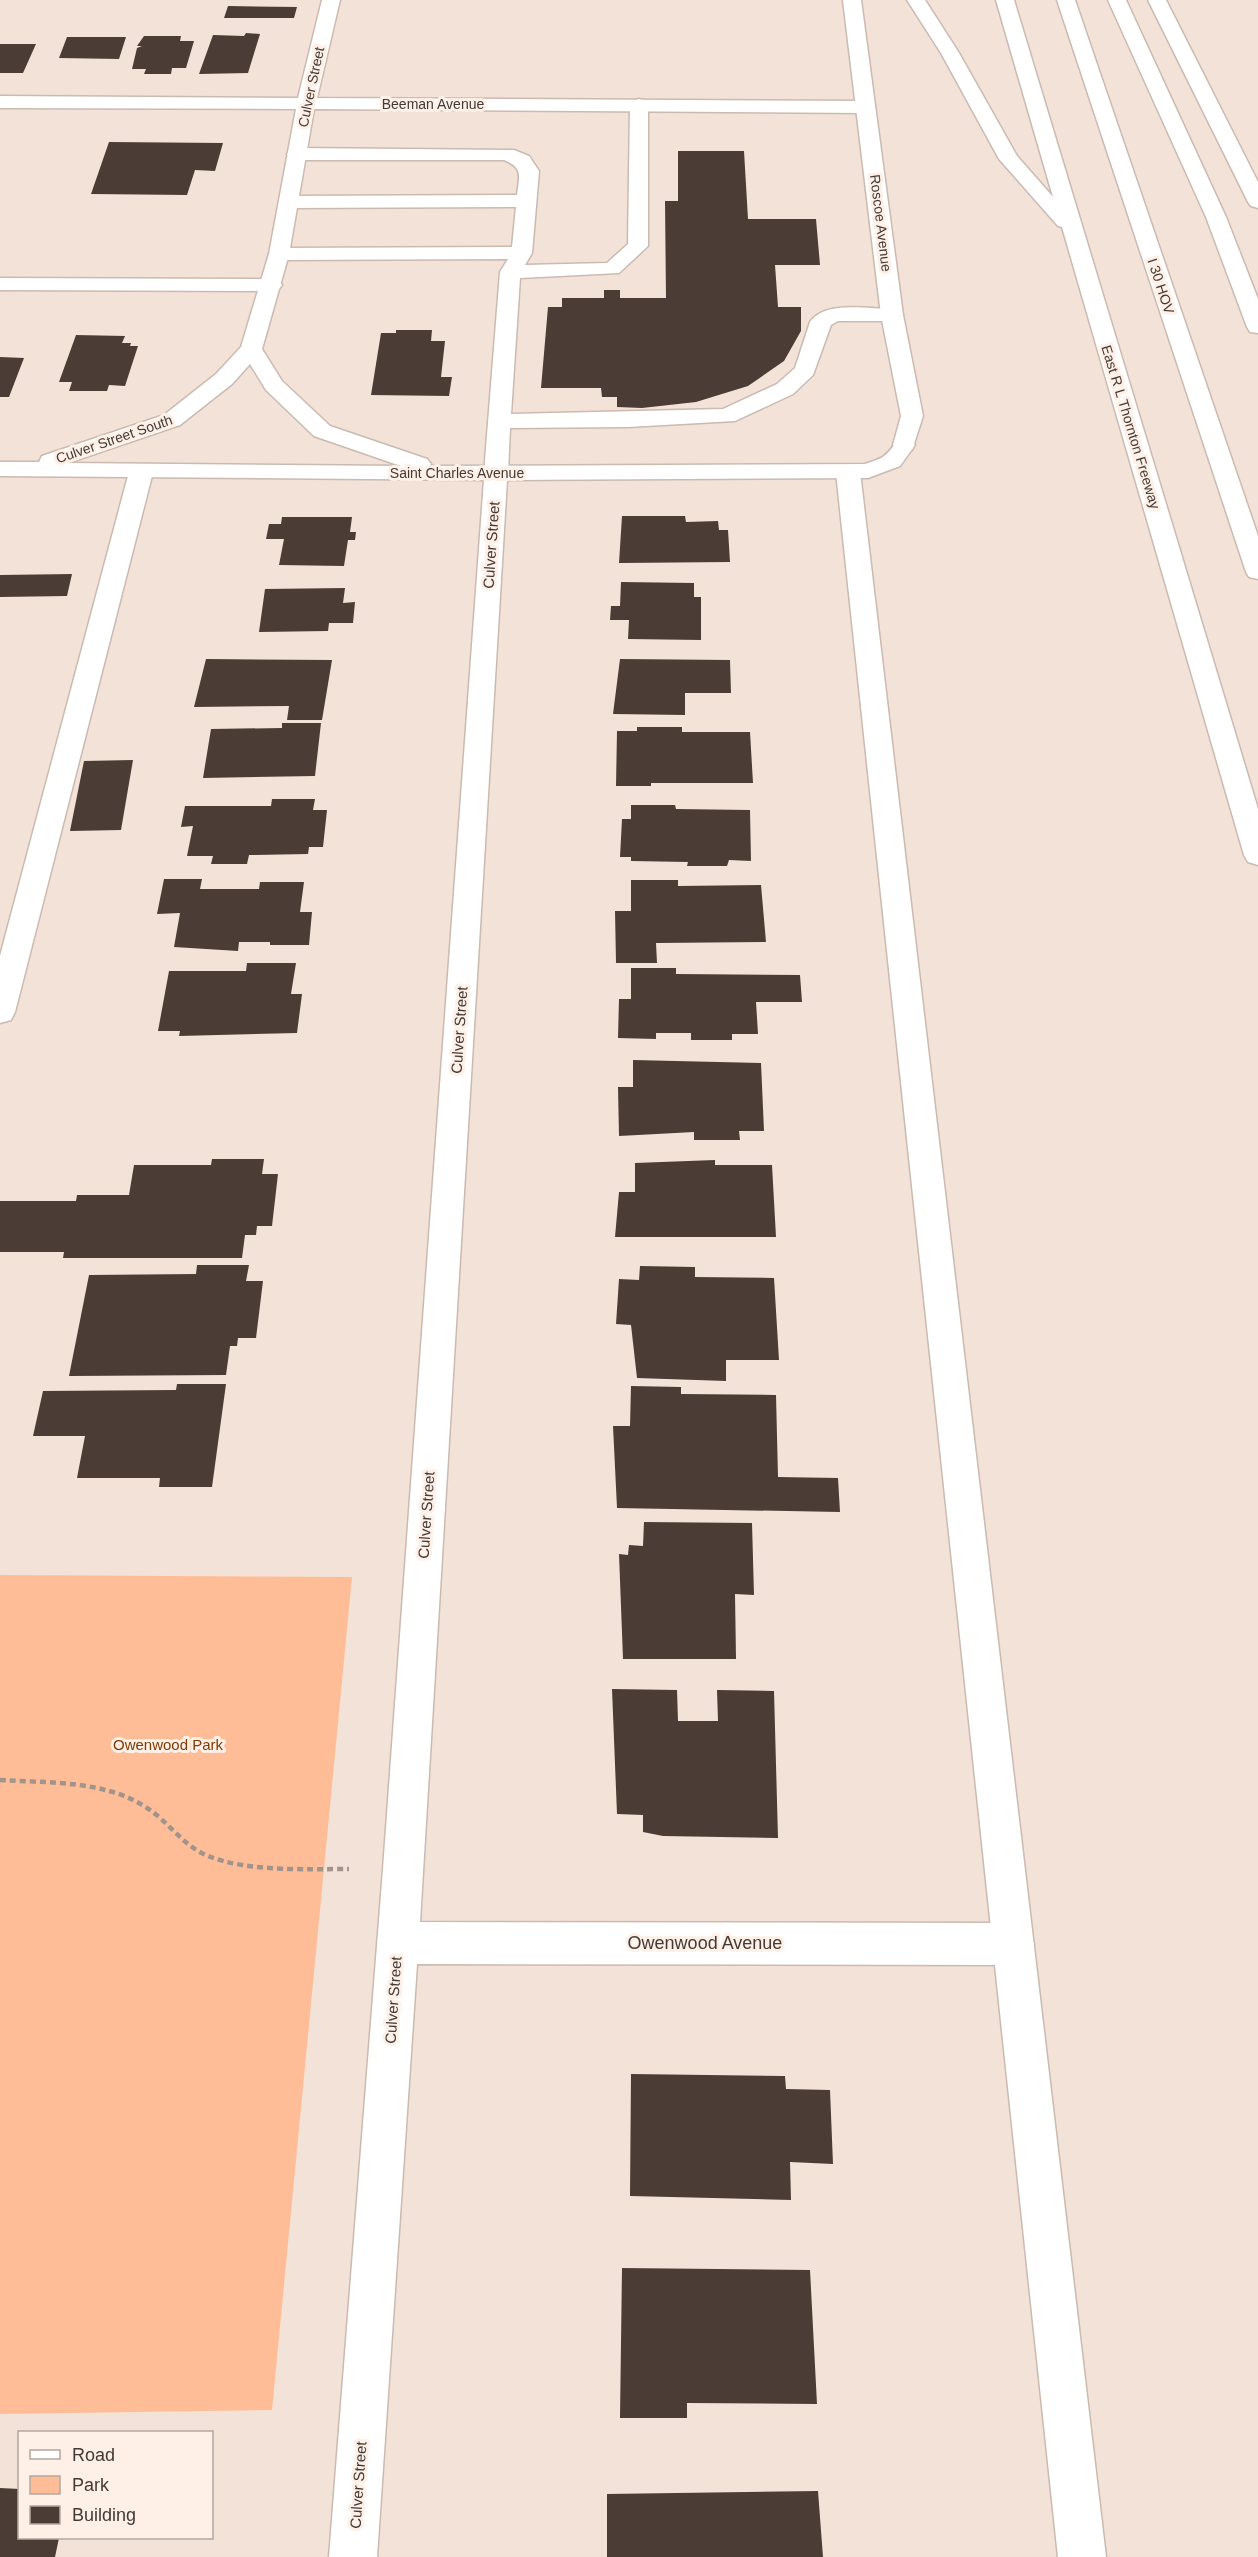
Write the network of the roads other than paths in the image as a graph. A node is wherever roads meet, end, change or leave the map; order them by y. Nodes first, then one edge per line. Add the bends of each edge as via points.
1 (331, 0) edge
2 (852, 0) edge
3 (916, 0) edge
4 (1005, 0) edge
5 (1066, 0) edge
6 (1117, 0) edge
7 (1157, 0) edge
8 (0, 102) edge
9 (306, 104) junction
10 (639, 105) junction
11 (866, 107) junction
12 (297, 154) junction
13 (527, 201) junction
14 (289, 202) junction
15 (1258, 202) edge
16 (1072, 231) junction
17 (522, 252) junction
18 (279, 254) junction
19 (510, 272) junction
20 (0, 284) edge
21 (272, 285) junction
22 (892, 315) junction
23 (1258, 327) edge
24 (252, 349) junction
25 (499, 421) junction
26 (904, 445) joint
27 (11, 469) edge
28 (141, 471) junction
29 (849, 471) junction
30 (444, 473) junction
31 (495, 473) junction
32 (1258, 572) edge
33 (1258, 855) edge
34 (0, 1012) edge
35 (397, 1943) junction
36 (1013, 1944) junction
37 (353, 2557) edge
38 (1082, 2557) edge

1 - 9 main road, Culver Street
2 - 11 main road, Roscoe Avenue
3 - 16 main road via 950,52 1009,159
4 - 16 main road, East R L Thornton Freeway
5 - 32 main road, I 30 HOV
6 - 23 main road via 1216,217
7 - 15 main road
8 - 9 main road, Beeman Avenue
9 - 10 main road, Beeman Avenue
9 - 12 main road, Culver Street
10 - 11 main road, Beeman Avenue
10 - 19 main road via 638,246 612,269
11 - 22 main road, Roscoe Avenue
12 - 13 main road via 507,154 522,160 529,171
12 - 14 main road, Culver Street
13 - 14 main road
13 - 17 main road
14 - 18 main road, Culver Street
16 - 33 main road, East R L Thornton Freeway
17 - 18 main road
17 - 19 main road
18 - 21 main road, Culver Street
19 - 25 main road, Culver Street
20 - 21 main road
21 - 24 main road, Culver Street
22 - 25 main road via 834,315 821,322 805,370 785,389 726,416
22 - 26 main road, Roscoe Avenue via 912,416
24 - 27 main road, Culver Street South via 224,379 172,420
24 - 30 main road via 274,385 322,431
25 - 31 main road, Culver Street
26 - 29 main road, Saint Charles Avenue via 892,461 868,471
27 - 28 main road, Saint Charles Avenue
28 - 30 main road, Saint Charles Avenue
28 - 34 main road
29 - 31 main road, Saint Charles Avenue
29 - 36 main road
30 - 31 main road, Saint Charles Avenue
31 - 35 main road, Culver Street
35 - 36 main road, Owenwood Avenue
35 - 37 main road, Culver Street
36 - 38 main road

